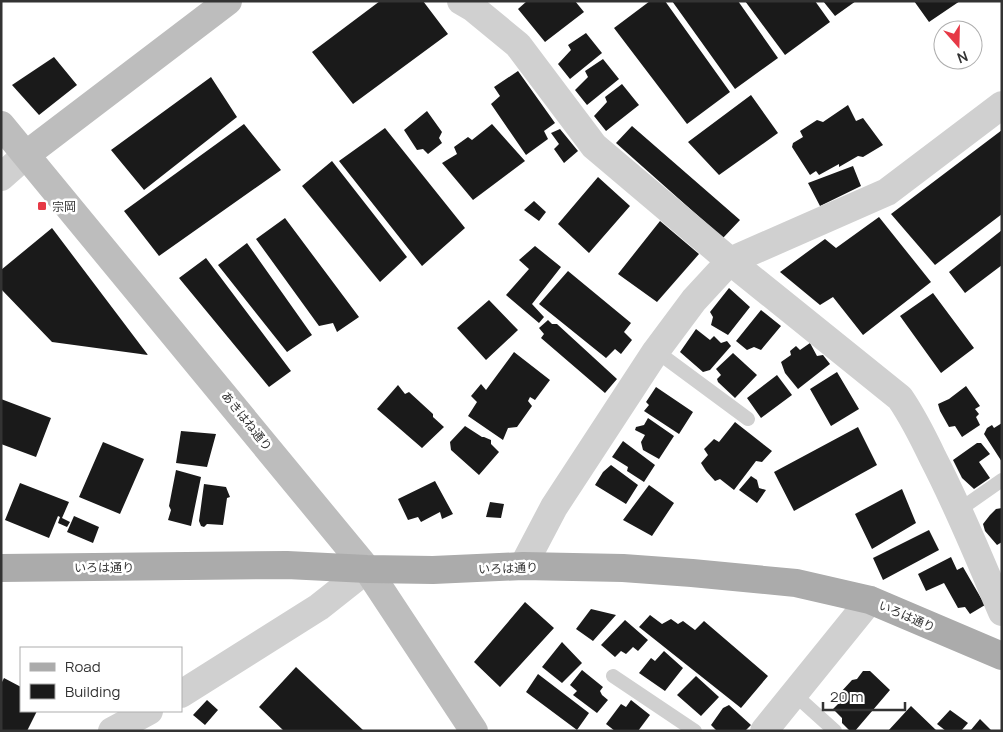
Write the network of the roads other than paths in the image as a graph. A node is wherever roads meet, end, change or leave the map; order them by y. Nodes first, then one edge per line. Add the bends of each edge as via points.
1 (228, 1) edge
2 (462, 1) edge
3 (1002, 105) edge
4 (1, 125) edge
5 (27, 154) junction
6 (1, 177) edge
7 (730, 261) junction
8 (656, 351) junction
9 (748, 419) dead end
10 (1002, 480) edge
11 (959, 510) junction
12 (523, 566) junction
13 (1, 568) edge
14 (367, 569) junction
15 (870, 600) junction
16 (1001, 609) edge
17 (1002, 656) edge
18 (613, 676) dead end
19 (182, 693) edge
20 (794, 694) junction
21 (147, 712) edge
22 (112, 731) edge
23 (474, 731) edge
24 (695, 731) edge
25 (764, 731) edge
26 (835, 731) edge

1 - 5 street
2 - 7 street via 518,45 594,146
3 - 7 street via 887,192
4 - 5 street, あきはね通り
5 - 6 street
5 - 14 street, あきはね通り
7 - 8 street via 694,300
7 - 11 street via 900,398
8 - 9 lane
8 - 12 street via 554,507
10 - 11 lane
11 - 16 street
12 - 14 main road, いろは通り
12 - 15 main road, いろは通り via 623,568 768,580
13 - 14 main road, いろは通り via 286,565
14 - 19 street via 319,607
14 - 23 street, あきはね通り
15 - 17 main road, いろは通り
15 - 20 street
18 - 24 lane
20 - 25 street
20 - 26 lane
21 - 22 street

